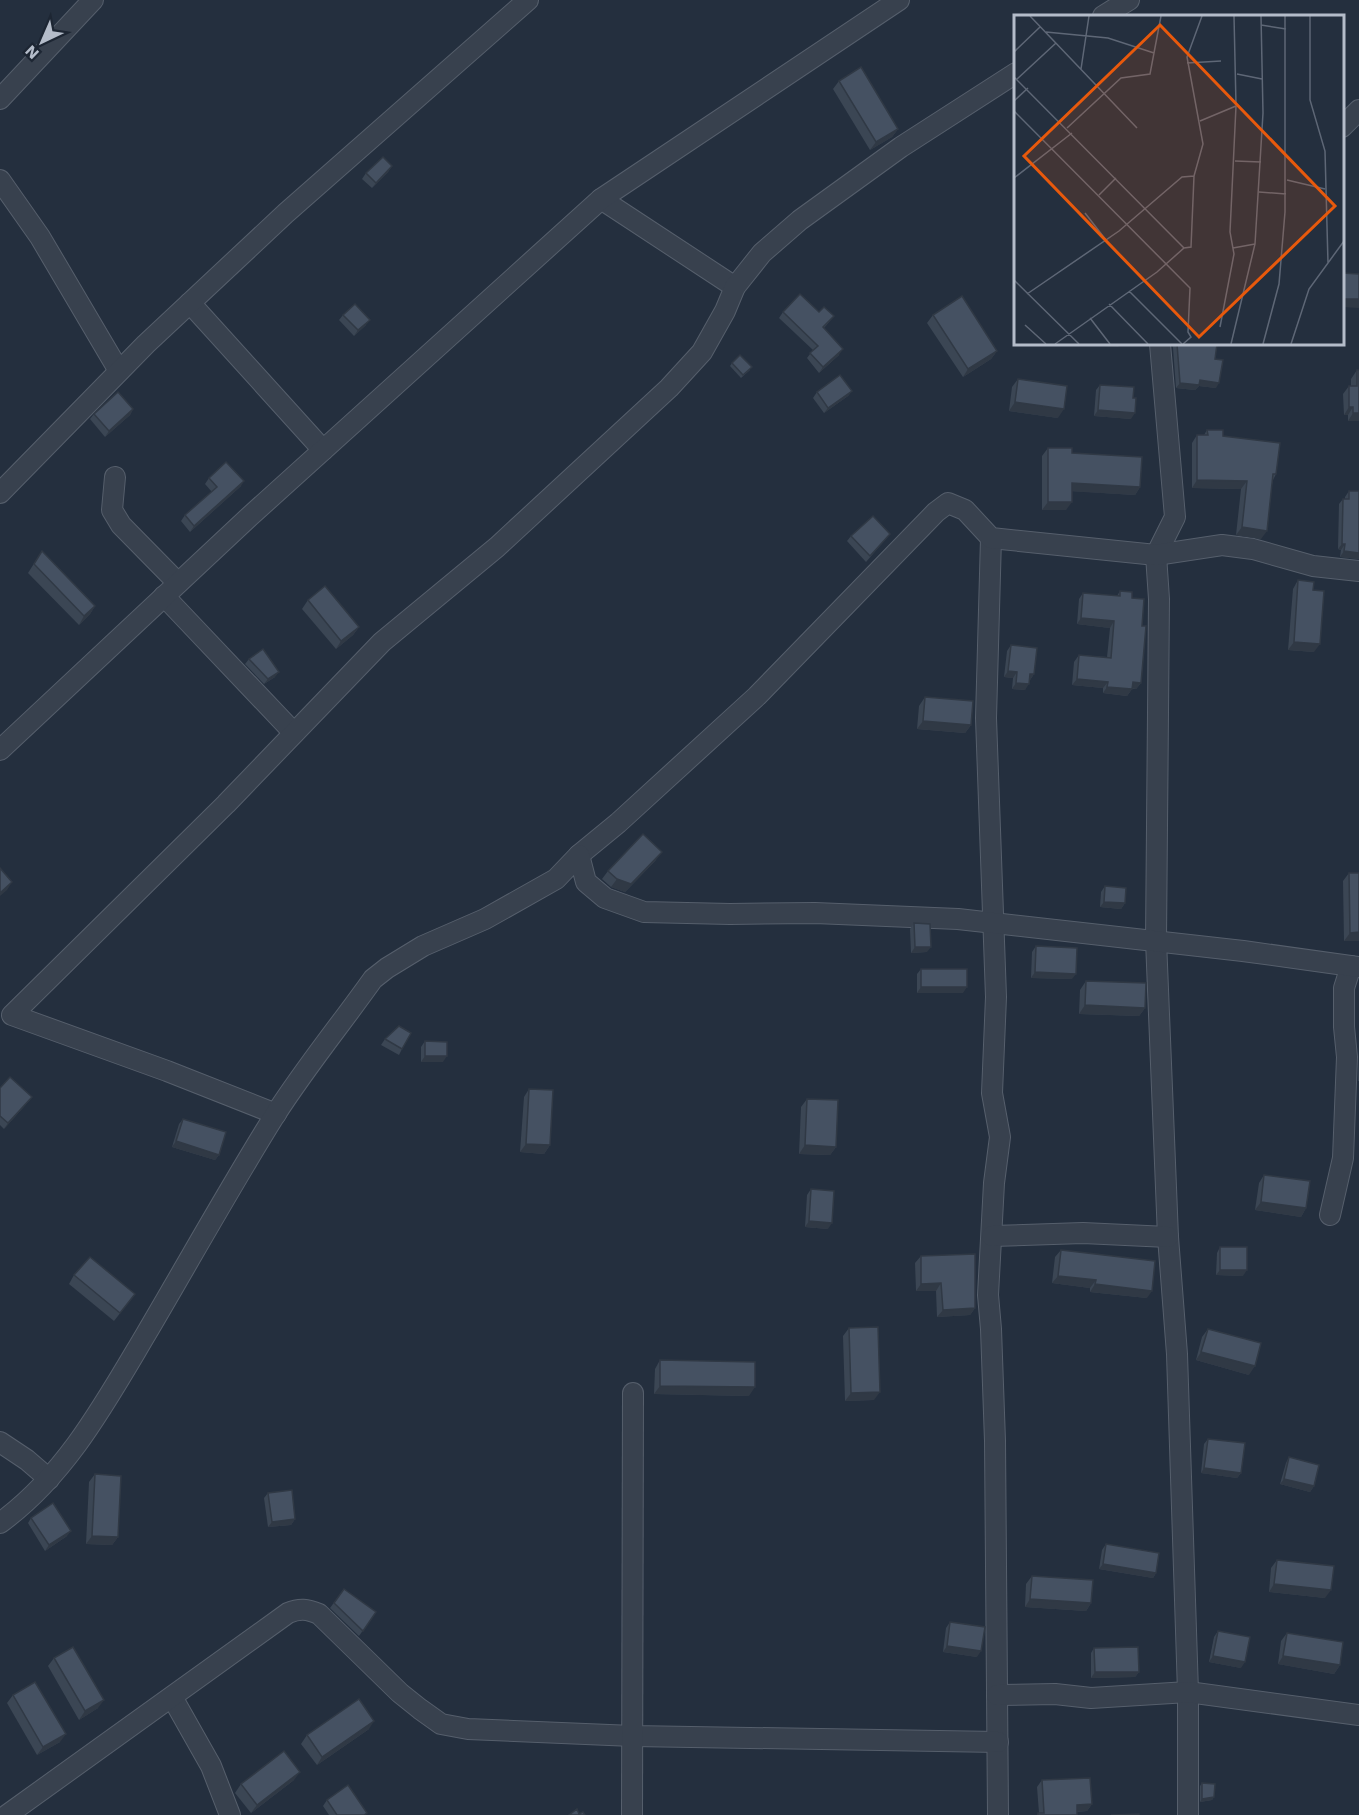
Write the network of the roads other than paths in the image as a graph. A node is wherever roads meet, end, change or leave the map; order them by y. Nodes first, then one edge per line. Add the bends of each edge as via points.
1 (93, 0) edge
2 (528, 0) edge
3 (899, 0) edge
4 (1129, 0) edge
5 (1105, 15) edge
6 (1014, 74) edge
7 (0, 99) edge
8 (1359, 110) edge
9 (1344, 125) edge
10 (0, 180) edge
11 (601, 200) junction
12 (735, 287) junction
13 (190, 303) junction
14 (1160, 345) edge
15 (119, 371) junction
16 (323, 450) junction
17 (115, 477) dead end
18 (0, 493) edge
19 (991, 538) junction
20 (1156, 555) junction
21 (1359, 571) edge
22 (171, 590) junction
23 (294, 733) junction
24 (0, 750) edge
25 (579, 855) junction
26 (992, 921) junction
27 (1156, 940) junction
28 (1355, 967) edge
29 (6, 1021) edge
30 (276, 1114) junction
31 (1330, 1215) dead end
32 (992, 1236) junction
33 (1168, 1237) junction
34 (633, 1392) dead end
35 (0, 1442) edge
36 (49, 1479) junction
37 (0, 1523) edge
38 (1188, 1692) junction
39 (997, 1695) junction
40 (172, 1697) junction
41 (1359, 1715) edge
42 (633, 1736) junction
43 (998, 1742) junction
44 (7, 1815) edge
45 (230, 1815) edge
46 (632, 1815) edge
47 (998, 1815) edge
48 (1188, 1815) edge

1 - 7 street
2 - 13 street
3 - 11 street
4 - 5 street
6 - 12 street via 901,147 800,220 762,253
8 - 9 street
10 - 15 street via 40,237
11 - 12 street
11 - 16 street
12 - 23 street via 702,352 669,388 497,547 382,642
13 - 15 street
13 - 16 street
14 - 20 street via 1174,517
15 - 18 street
16 - 22 street
17 - 22 street via 112,510
19 - 20 street
19 - 25 street via 965,510 948,503 936,512 757,696
19 - 26 street via 986,718
20 - 21 street via 1222,545 1319,567
20 - 27 street via 1160,599
22 - 23 street
22 - 24 street
23 - 29 street
25 - 26 street via 586,882 605,898 644,912 815,913
25 - 30 street via 556,879 485,919 423,946 377,975
26 - 27 street
26 - 32 street via 996,997 992,1093 1000,1137
27 - 28 street
27 - 33 street
28 - 31 street via 1344,988 1347,1057 1342,1158
29 - 30 street via 167,1071
30 - 36 street via 128,1364 77,1446
32 - 33 street via 1083,1233
32 - 39 street via 988,1295 995,1441
33 - 38 street via 1177,1354
34 - 42 street
35 - 36 street
36 - 37 street
38 - 39 street via 1091,1698
38 - 41 street
38 - 48 street
39 - 43 street
40 - 42 street via 288,1613 307,1609 319,1614 400,1693 441,1724 468,1729
40 - 44 street
40 - 45 street via 211,1766
42 - 43 street
42 - 46 street
43 - 47 street

